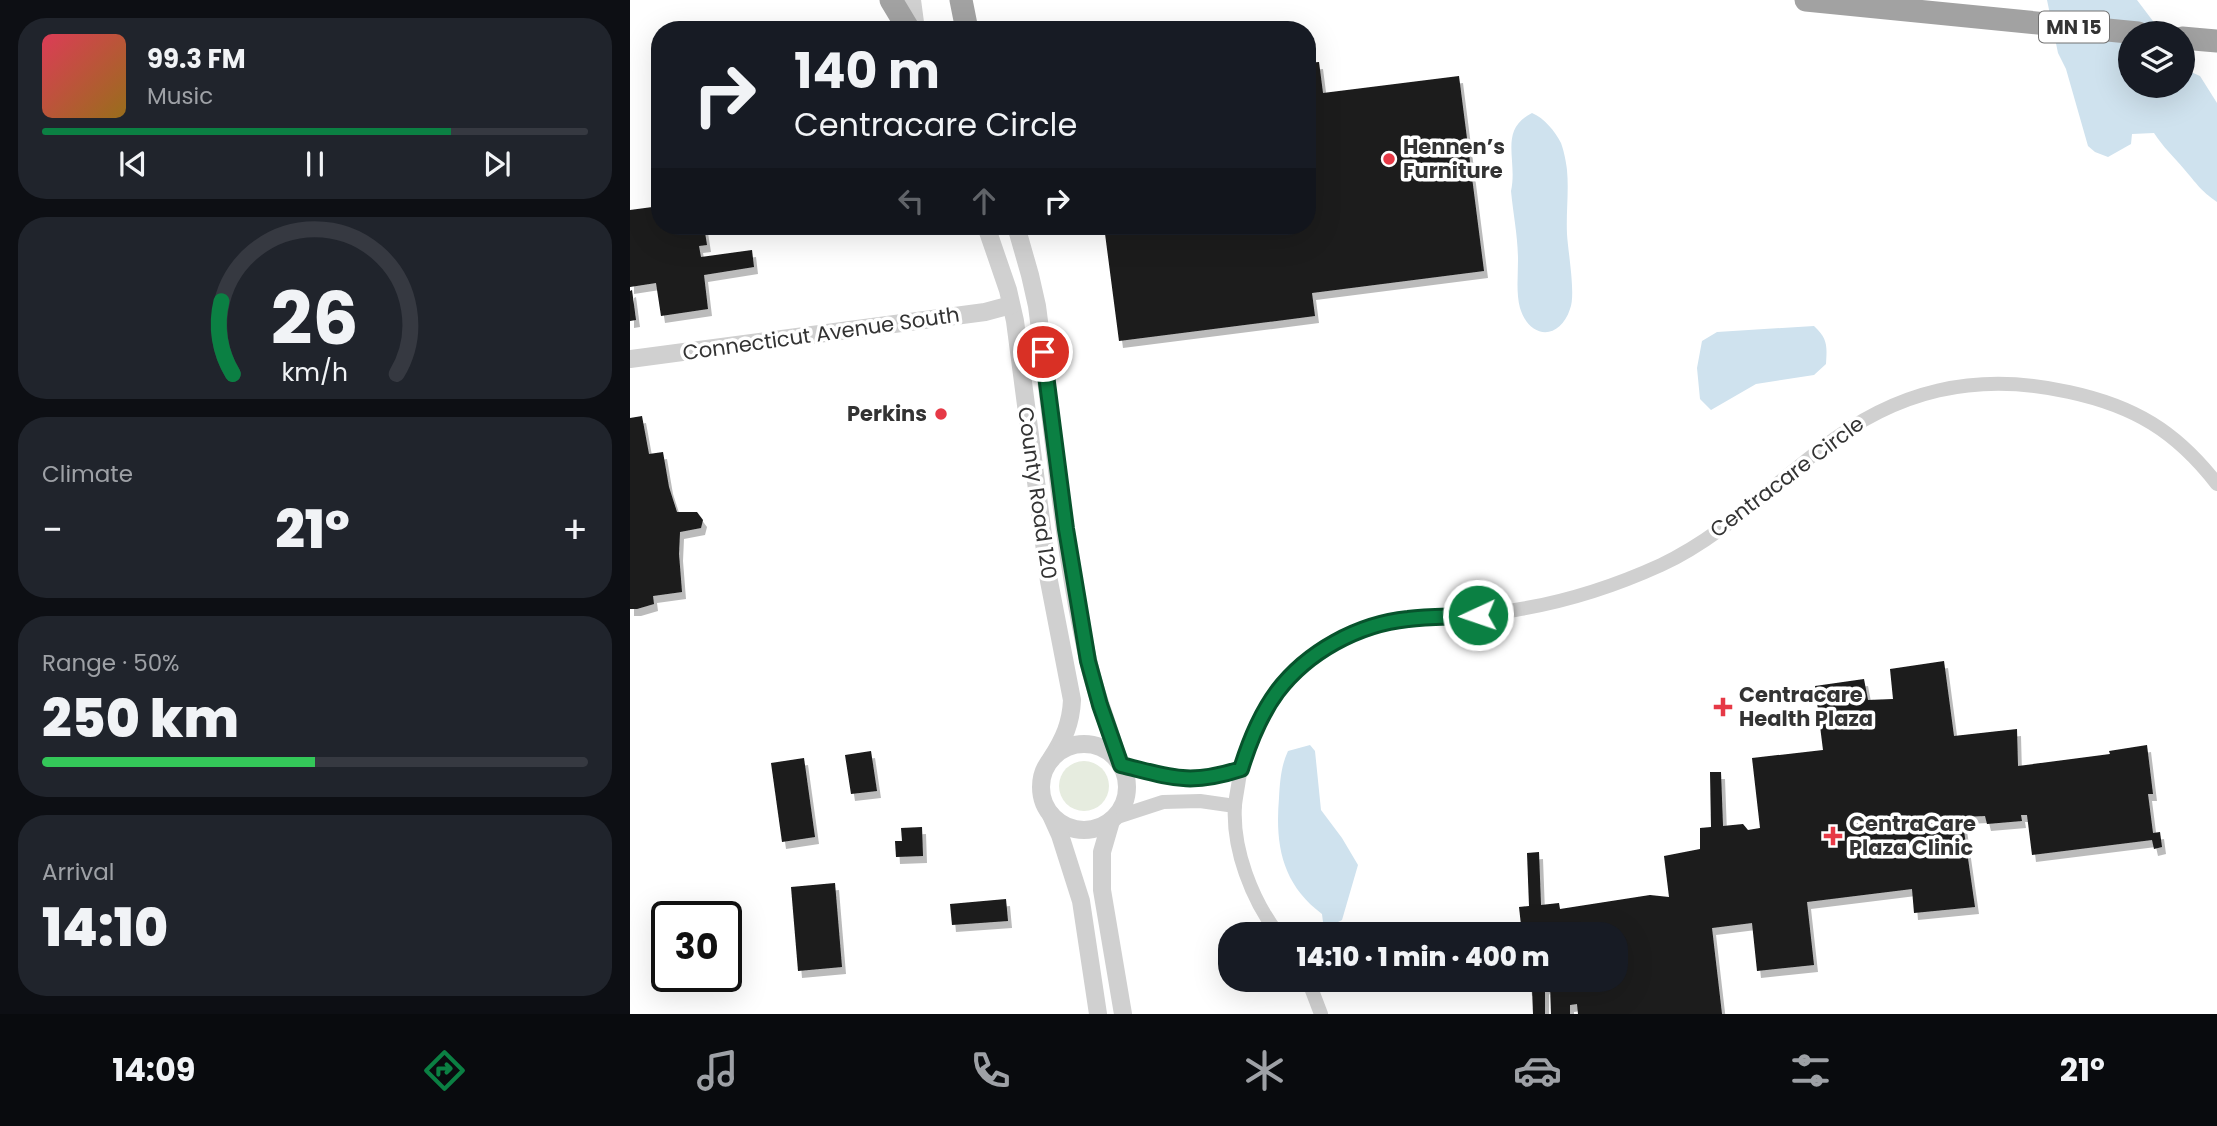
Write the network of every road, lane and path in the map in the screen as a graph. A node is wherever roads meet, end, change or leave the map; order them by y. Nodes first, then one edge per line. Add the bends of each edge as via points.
1 (891, 0) edge
2 (912, 0) edge
3 (953, 0) edge
4 (961, 0) edge
5 (1806, 0) edge
6 (904, 21) edge
7 (915, 21) edge
8 (961, 21) edge
9 (963, 21) edge
10 (2118, 31) edge
11 (2195, 39) edge
12 (2217, 41) edge
13 (989, 235) edge
14 (1018, 235) edge
15 (1012, 305) junction
16 (630, 359) edge
17 (2217, 484) edge
18 (1051, 759) junction
19 (1120, 762) junction
20 (1241, 769) junction
21 (1235, 806) junction
22 (1050, 812) junction
23 (1112, 819) junction
24 (1270, 922) edge
25 (1313, 992) edge
26 (1098, 1014) edge
27 (1123, 1014) edge
28 (1321, 1014) edge

1 - 6 highway
2 - 7 street
3 - 8 street
4 - 9 highway
5 - 10 highway, MN 15
11 - 12 highway
13 - 15 street, County Road 120
14 - 19 street, County Road 120 via 1037,306 1088,661
15 - 16 street, Connecticut Avenue South
15 - 18 street, County Road 120 via 1049,582 1072,700 1068,730
17 - 20 street, Centracare Circle via 2179,444 2118,404 2036,386 1971,385 1928,392 1849,428 1735,520 1662,565 1559,602 1480,615 1407,619 1349,635 1322,650 1277,692
18 - 19 street via 1082,744 1104,749
18 - 22 street via 1042,779
19 - 20 street via 1149,773 1188,779
19 - 23 street via 1127,786 1121,808
20 - 21 street, Centracare Circle
21 - 23 street via 1163,802
21 - 24 street, Centracare Circle via 1237,836 1251,887
22 - 23 street via 1069,827 1080,829 1093,829
22 - 26 street via 1082,901
23 - 27 street via 1102,852 1102,890
25 - 28 street

